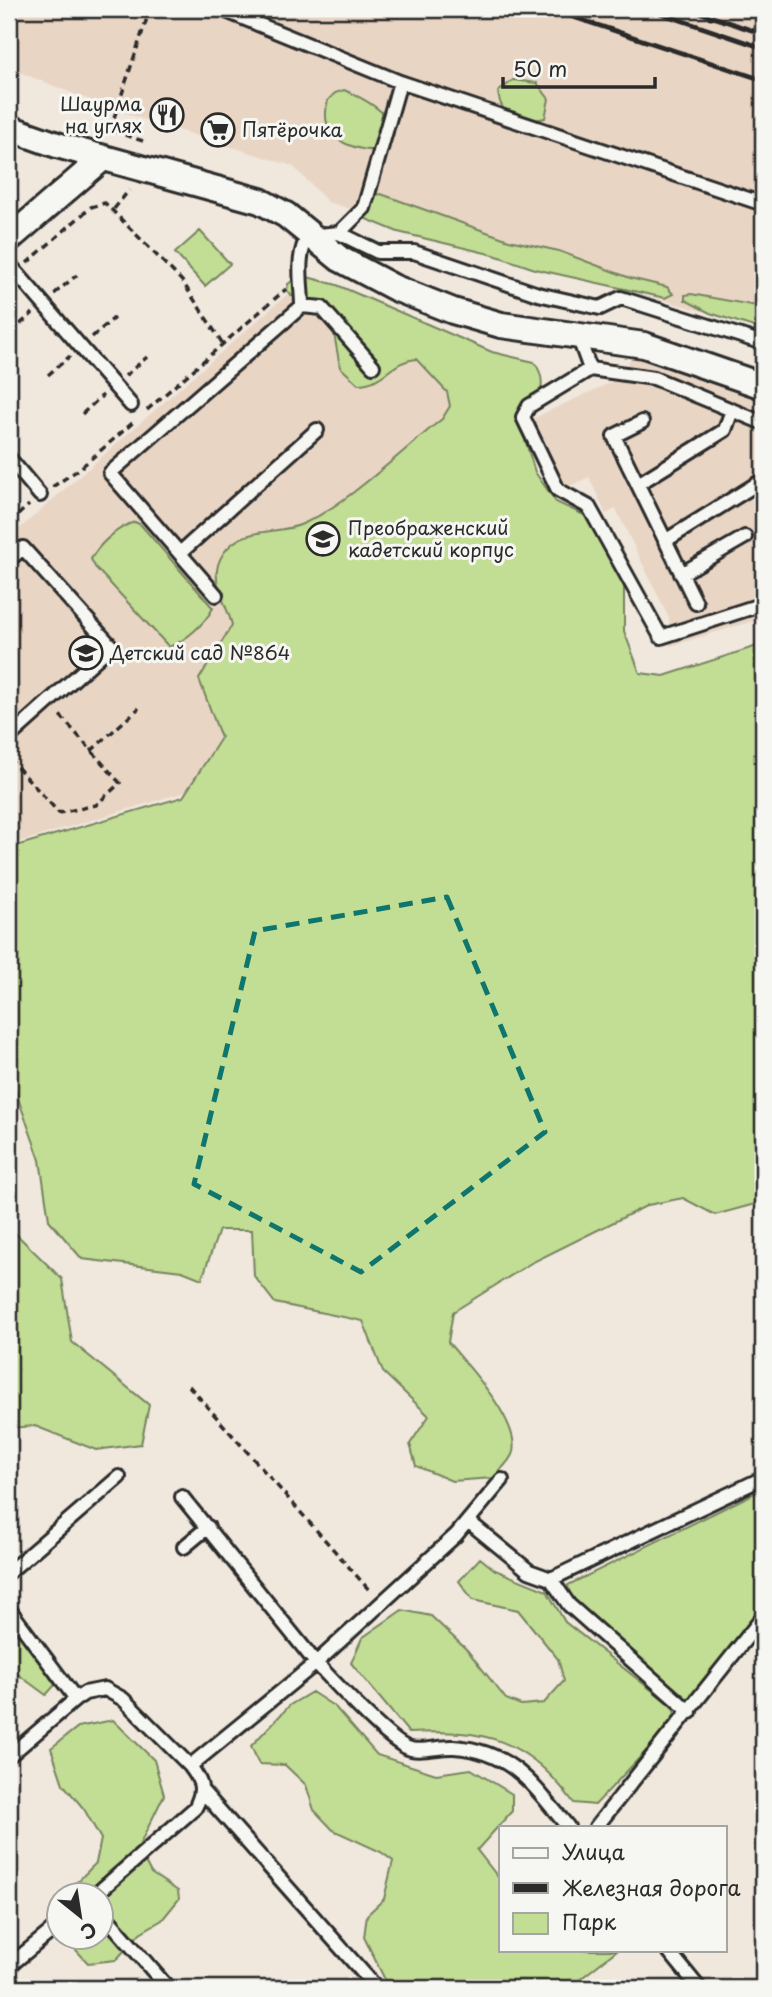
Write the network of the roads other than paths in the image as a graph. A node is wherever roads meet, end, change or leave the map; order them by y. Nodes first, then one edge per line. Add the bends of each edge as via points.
1 (220, 9) edge
2 (400, 82) junction
3 (9, 128) edge
4 (103, 158) junction
5 (763, 204) edge
6 (339, 233) junction
7 (309, 236) junction
8 (9, 239) edge
9 (12, 269) edge
10 (302, 306) junction
11 (579, 336) junction
12 (763, 343) edge
13 (373, 366) dead end
14 (590, 369) junction
15 (763, 386) edge
16 (131, 405) dead end
17 (732, 410) junction
18 (642, 422) dead end
19 (763, 423) edge
20 (317, 430) dead end
21 (9, 458) edge
22 (763, 480) edge
23 (638, 484) junction
24 (40, 495) road end
25 (745, 537) dead end
26 (665, 541) junction
27 (180, 553) junction
28 (9, 560) edge
29 (681, 574) junction
30 (216, 595) dead end
31 (696, 603) dead end
32 (763, 604) edge
33 (9, 737) edge
34 (119, 1477) dead end
35 (763, 1478) edge
36 (502, 1480) dead end
37 (182, 1497) dead end
38 (468, 1521) junction
39 (208, 1527) junction
40 (184, 1547) dead end
41 (9, 1572) edge
42 (551, 1579) junction
43 (9, 1609) edge
44 (763, 1617) edge
45 (316, 1662) junction
46 (76, 1699) junction
47 (690, 1712) junction
48 (9, 1756) edge
49 (190, 1766) junction
50 (203, 1792) junction
51 (567, 1826) edge
52 (597, 1826) edge
53 (108, 1882) edge
54 (116, 1928) edge
55 (46, 1936) edge
56 (670, 1952) edge
57 (9, 1966) edge
58 (168, 1988) edge
59 (369, 1988) edge
60 (699, 1988) edge

1 - 2 lane
2 - 5 lane
2 - 6 lane via 364,208
3 - 4 street
4 - 7 street via 260,201 286,215
4 - 8 street
6 - 7 lane
6 - 12 lane via 379,252 414,252 538,294 600,308 621,298
7 - 10 lane via 301,252
7 - 11 street via 366,273 453,312 501,326
9 - 16 lane
10 - 13 lane via 322,308
10 - 27 lane via 110,473
11 - 14 lane
11 - 15 street via 645,345
14 - 17 lane via 654,378
14 - 32 lane via 529,406 523,417 558,490 589,507 660,637
17 - 19 lane
17 - 23 lane via 725,430
18 - 23 lane via 614,436
20 - 27 lane
21 - 24 lane
22 - 26 lane
23 - 26 lane
25 - 29 lane
26 - 29 lane
27 - 30 lane
28 - 33 lane via 23,548 111,646
29 - 31 lane
34 - 41 lane
35 - 42 lane
36 - 38 lane
37 - 39 lane
38 - 42 lane via 529,1571
38 - 45 lane
39 - 40 lane
39 - 45 lane
42 - 47 lane via 569,1605
43 - 46 lane
44 - 47 lane
45 - 49 lane
45 - 51 lane via 393,1738 410,1749 454,1747 491,1754 523,1772
46 - 48 lane
46 - 49 lane via 105,1689 122,1699
47 - 52 lane
49 - 50 lane
50 - 53 lane via 195,1808
50 - 59 lane via 373,1984
54 - 58 lane
55 - 57 lane
56 - 60 lane

